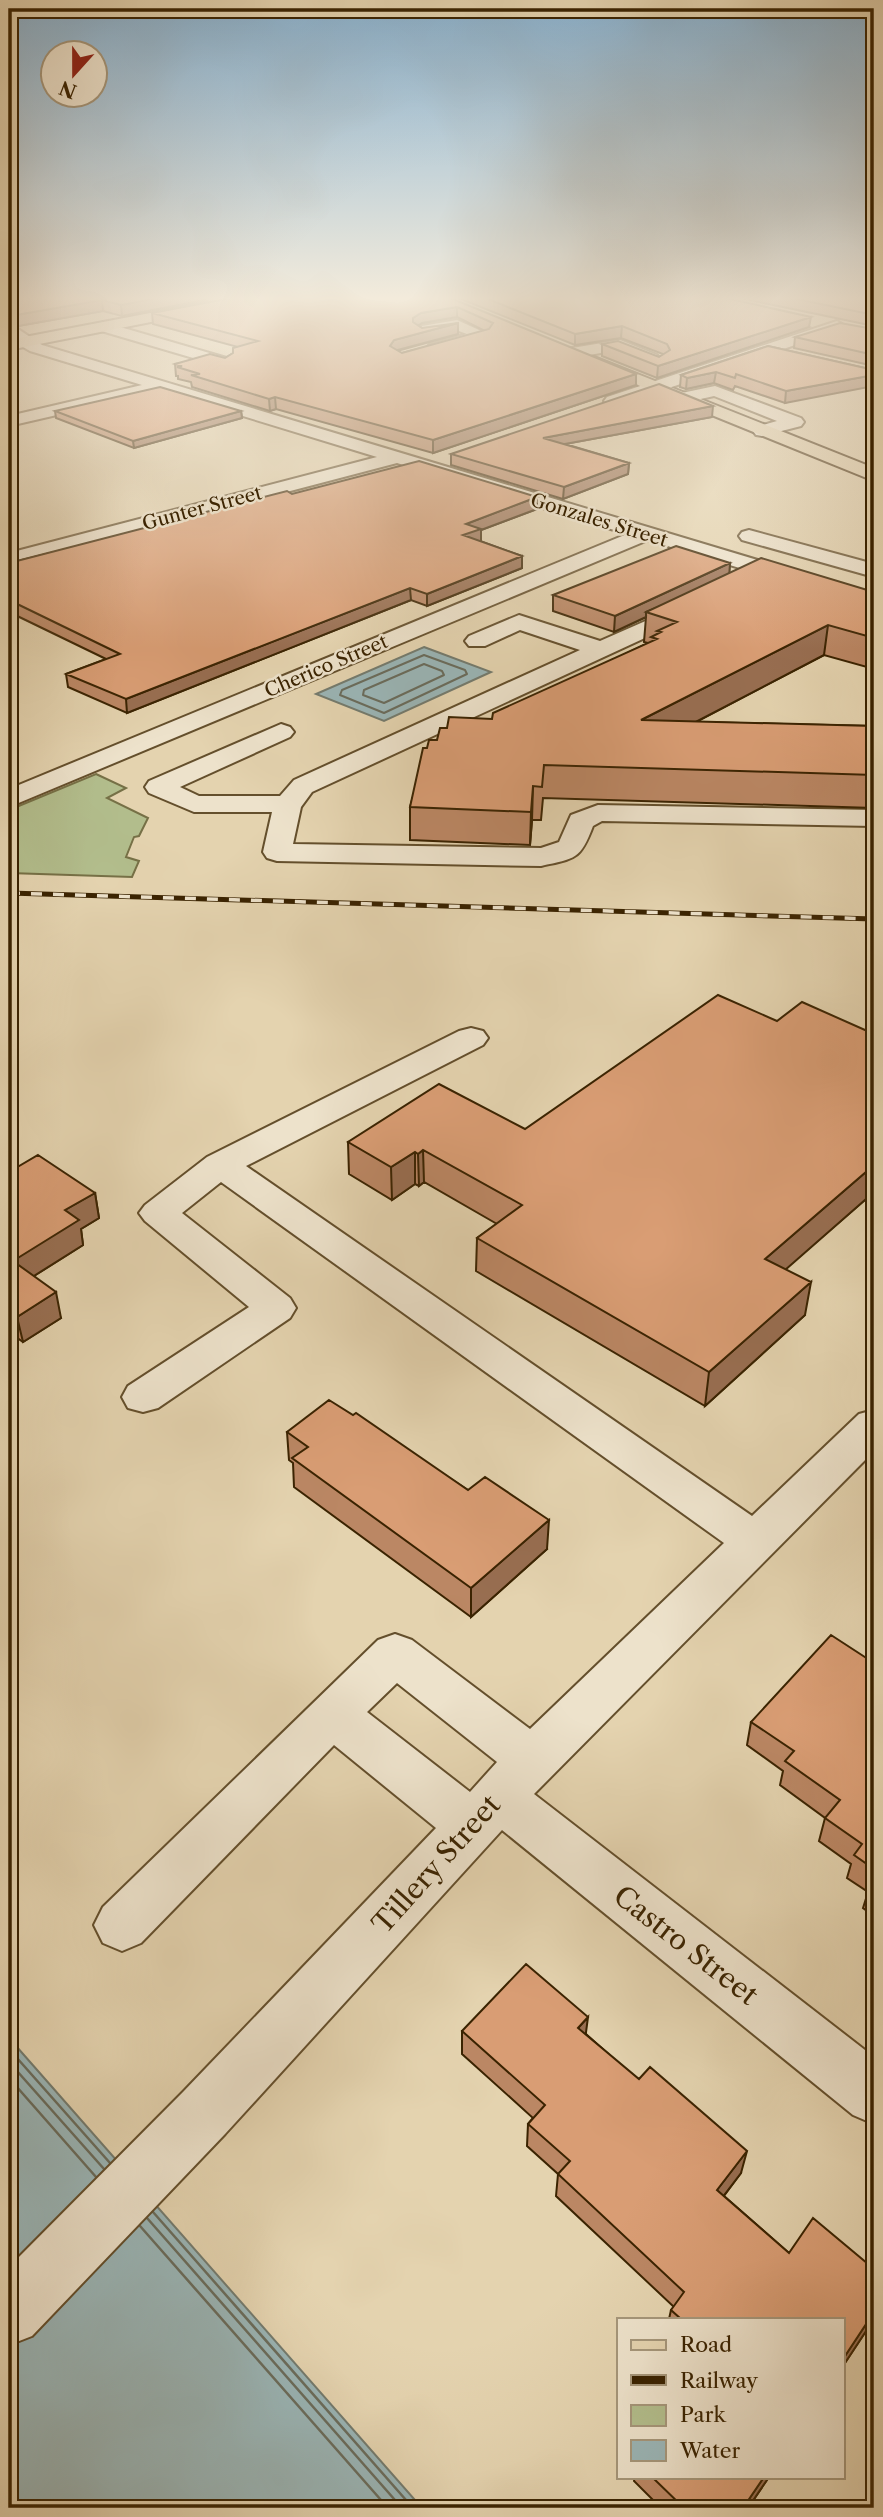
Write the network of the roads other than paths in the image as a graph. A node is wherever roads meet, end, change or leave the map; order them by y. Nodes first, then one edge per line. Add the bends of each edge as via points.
1 (38, 414) edge
2 (250, 414) edge
3 (724, 414) edge
4 (776, 414) edge
5 (9, 421) edge
6 (762, 430) junction
7 (446, 457) edge
8 (395, 458) junction
9 (421, 466) junction
10 (874, 475) edge
11 (644, 534) junction
12 (749, 536) dead end
13 (9, 559) edge
14 (768, 571) junction
15 (874, 571) edge
16 (874, 602) edge
17 (477, 640) dead end
18 (603, 650) junction
19 (282, 732) dead end
20 (9, 799) edge
21 (287, 804) junction
22 (874, 818) edge
23 (471, 1038) dead end
24 (220, 1165) junction
25 (143, 1397) dead end
26 (874, 1425) edge
27 (756, 1542) junction
28 (332, 1714) junction
29 (501, 1794) junction
30 (122, 1925) dead end
31 (874, 2094) edge
32 (9, 2313) edge

1 - 5 street
2 - 8 street, Gonzales Street
3 - 6 main road
4 - 6 street via 795,422
6 - 10 main road
7 - 9 street
8 - 9 street, Gonzales Street
8 - 13 street, Gunter Street
9 - 11 street, Gonzales Street
11 - 14 street, Gonzales Street
11 - 20 street, Cherico Street
12 - 15 street
14 - 16 street, Gonzales Street
14 - 18 street
17 - 18 street via 519,622
18 - 21 street via 315,779 292,794
19 - 21 street via 158,787 194,804
21 - 22 street via 277,852 541,857 571,847 581,821 598,813
23 - 24 street
24 - 25 street via 158,1213 276,1308
24 - 27 street
26 - 27 street, Tillery Street
27 - 29 street, Tillery Street
28 - 29 street
28 - 29 street via 395,1654
28 - 30 street
29 - 31 street, Castro Street
29 - 32 street, Tillery Street via 204,2113

